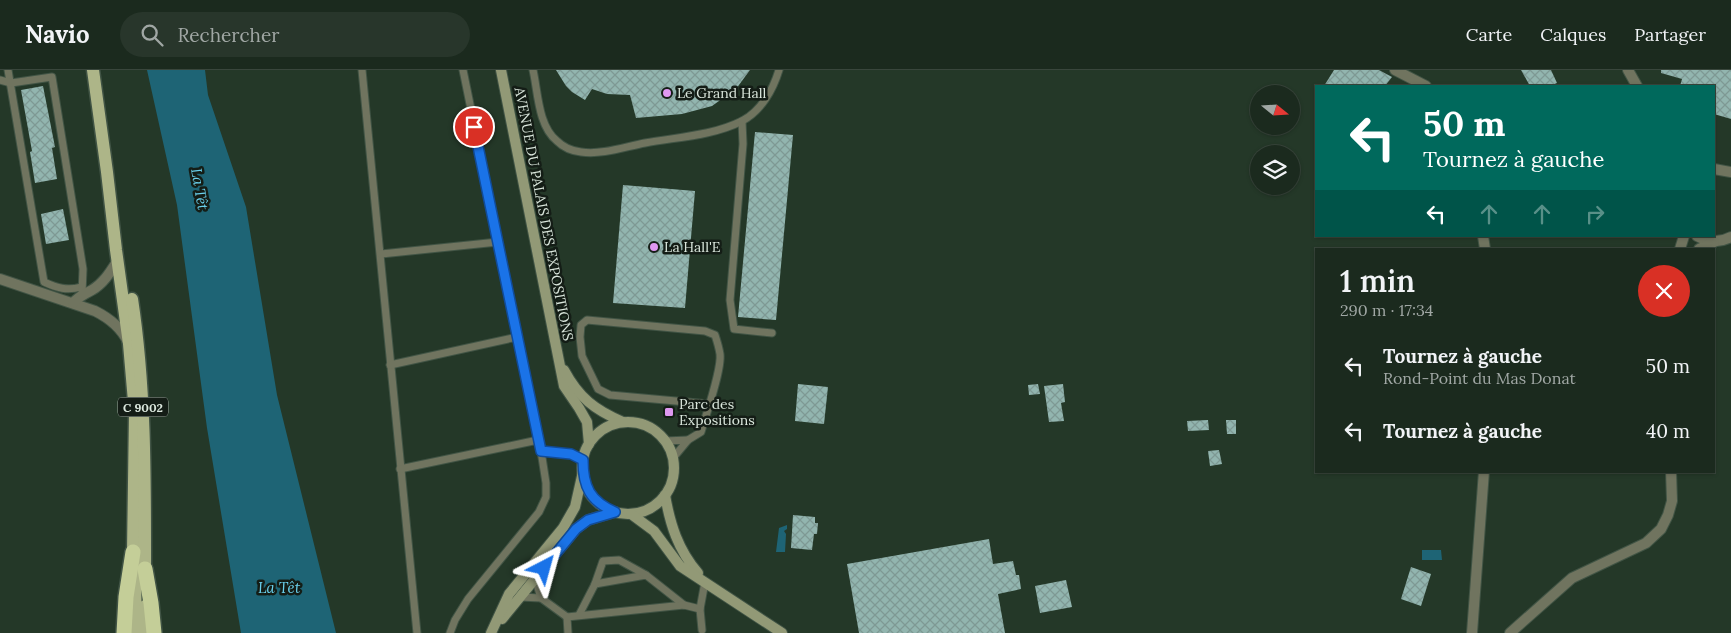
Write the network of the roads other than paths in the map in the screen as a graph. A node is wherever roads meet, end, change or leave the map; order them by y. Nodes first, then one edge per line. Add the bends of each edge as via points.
1 (8, 70) edge
2 (93, 70) edge
3 (362, 70) edge
4 (463, 70) edge
5 (501, 70) edge
6 (533, 70) edge
7 (779, 70) edge
8 (1395, 70) edge
9 (1628, 70) edge
10 (51, 73) edge
11 (0, 80) edge
12 (11, 83) junction
13 (1424, 85) edge
14 (1636, 85) edge
15 (742, 121) junction
16 (1715, 169) edge
17 (108, 172) junction
18 (1731, 172) edge
19 (1700, 237) edge
20 (1729, 240) edge
21 (498, 242) junction
22 (1714, 242) junction
23 (1701, 248) edge
24 (381, 254) junction
25 (118, 260) junction
26 (0, 279) edge
27 (82, 291) junction
28 (73, 303) junction
29 (772, 333) dead end
30 (517, 336) junction
31 (129, 344) junction
32 (560, 363) junction
33 (390, 365) junction
34 (709, 404) junction
35 (623, 422) junction
36 (538, 440) junction
37 (688, 440) junction
38 (665, 441) junction
39 (589, 444) junction
40 (541, 451) junction
41 (673, 458) junction
42 (583, 460) junction
43 (400, 469) junction
44 (1484, 473) edge
45 (1671, 473) edge
46 (583, 476) junction
47 (665, 495) junction
48 (615, 512) junction
49 (631, 514) junction
50 (133, 552) junction
51 (145, 569) junction
52 (646, 575) junction
53 (536, 578) junction
54 (705, 582) junction
55 (595, 584) junction
56 (520, 597) junction
57 (541, 598) junction
58 (684, 605) junction
59 (700, 609) junction
60 (579, 615) junction
61 (567, 617) junction
62 (491, 632) edge
63 (702, 632) edge
64 (124, 633) edge
65 (136, 633) edge
66 (145, 633) edge
67 (154, 633) edge
68 (417, 633) edge
69 (450, 633) edge
70 (568, 633) edge
71 (782, 633) edge
72 (1472, 633) edge
73 (1510, 633) edge

1 - 12 lane
2 - 17 main road, C 9002
3 - 24 lane
4 - 21 lane
5 - 32 main road, AVENUE DU PALAIS DES EXPOSITIONS
6 - 15 lane via 548,132 565,147 580,152 604,152 713,132
7 - 15 lane via 765,101
8 - 13 street
9 - 14 street
10 - 12 lane
10 - 27 lane via 83,269
11 - 12 lane
12 - 27 lane via 44,282
15 - 29 lane via 743,144 730,300 734,329
16 - 18 street
17 - 25 main road, C 9002
17 - 51 main road, C 9002 via 124,246 136,331 143,413
19 - 22 street
20 - 22 street
21 - 24 lane
21 - 30 lane
22 - 23 street
24 - 33 lane
25 - 27 street via 101,283 91,291
25 - 31 main road, C 9002
26 - 28 street
27 - 28 street
28 - 31 street via 106,317 124,333
30 - 33 lane
30 - 36 lane
31 - 50 main road, C 9002 via 135,413
32 - 35 main road, AVENUE DU PALAIS DES EXPOSITIONS via 587,402
32 - 39 main road, AVENUE DU PALAIS DES EXPOSITIONS via 564,386 587,422
33 - 43 lane
34 - 34 lane via 721,356 715,335 705,331 587,320 581,326 582,356 598,389 610,396
34 - 37 lane via 701,432
35 - 38 main road via 647,426
35 - 39 main road via 604,429
36 - 40 lane
36 - 43 lane
37 - 38 lane
37 - 41 lane
38 - 41 main road
39 - 42 main road
40 - 42 lane via 571,454
40 - 69 lane via 546,497 539,512 468,598
41 - 47 main road via 672,477
42 - 46 main road
43 - 68 lane
44 - 72 street
45 - 73 street via 1672,501 1661,529 1646,543 1572,578
46 - 48 main road via 594,499
46 - 62 main road via 575,507 563,528 509,594
47 - 49 main road via 644,511
47 - 54 main road via 676,540
48 - 49 main road
48 - 53 main road via 588,520 576,529
49 - 54 main road via 654,531 680,566
50 - 64 highway
50 - 65 main road, C 9002
51 - 66 main road, C 9002
51 - 67 highway
52 - 55 lane
52 - 55 lane via 619,560 603,561
52 - 58 lane
53 - 56 main road
53 - 57 lane
54 - 59 lane
54 - 71 main road
55 - 60 lane
56 - 57 lane
56 - 62 main road
57 - 61 lane
58 - 59 lane
58 - 60 lane
59 - 63 lane
60 - 61 lane
61 - 70 lane

